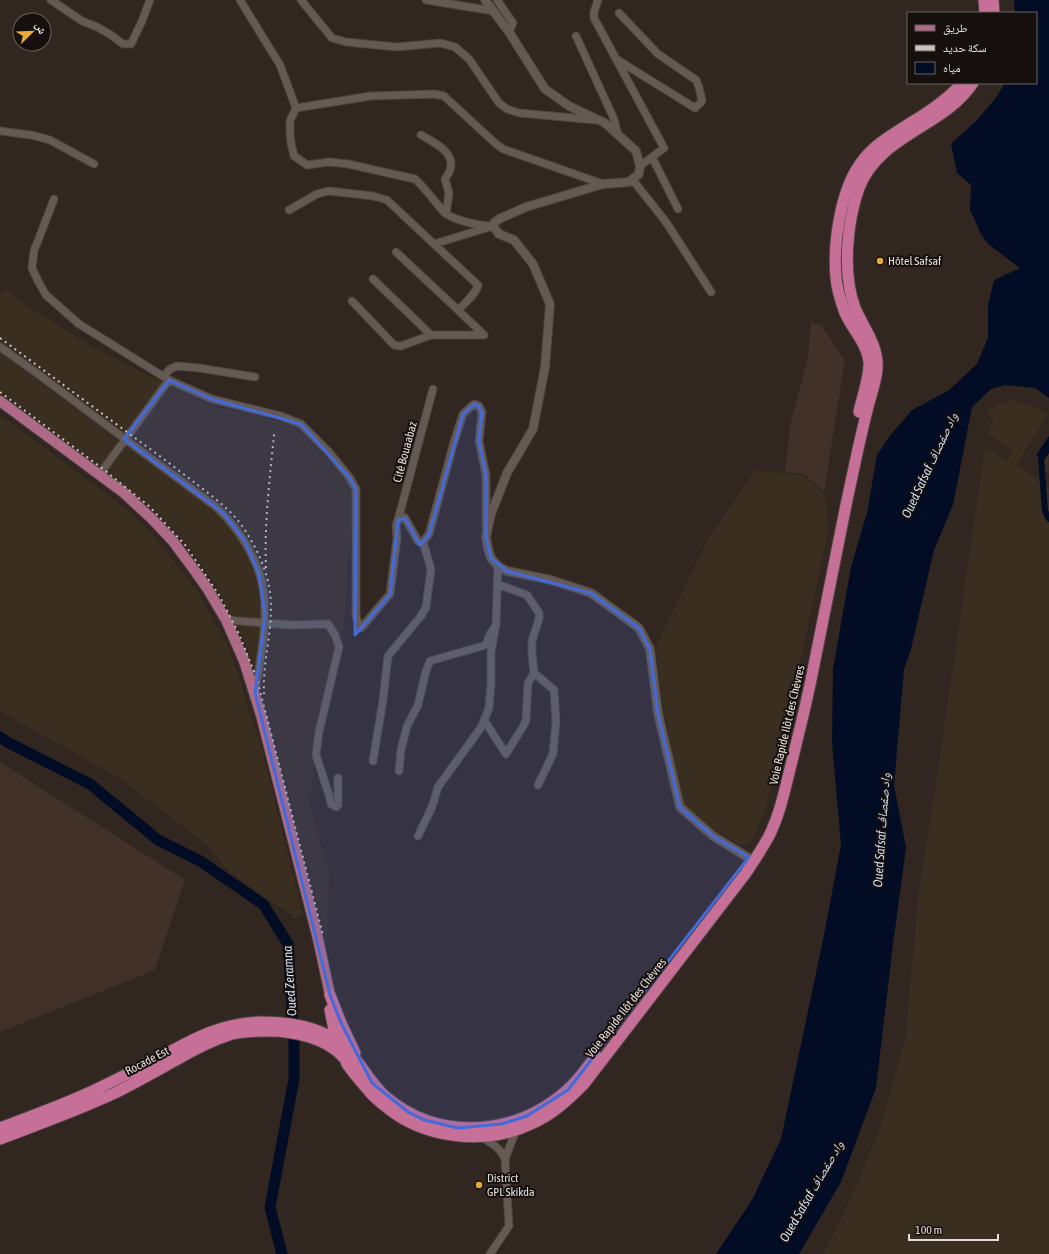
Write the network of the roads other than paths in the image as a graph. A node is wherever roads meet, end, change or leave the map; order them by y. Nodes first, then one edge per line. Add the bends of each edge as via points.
1 (51, 0) edge
2 (150, 0) edge
3 (240, 0) edge
4 (301, 0) edge
5 (426, 0) edge
6 (485, 0) edge
7 (497, 0) edge
8 (598, 0) edge
9 (984, 0) edge
10 (993, 0) edge
11 (494, 11) junction
12 (985, 12) edge
13 (994, 12) edge
14 (619, 13) dead end
15 (509, 32) junction
16 (576, 36) dead end
17 (616, 58) junction
18 (961, 84) edge
19 (972, 84) edge
20 (296, 108) junction
21 (599, 120) junction
22 (0, 131) edge
23 (421, 135) dead end
24 (618, 135) junction
25 (652, 157) junction
26 (94, 164) dead end
27 (640, 166) junction
28 (632, 180) junction
29 (603, 184) junction
30 (54, 199) dead end
31 (678, 209) dead end
32 (288, 210) dead end
33 (446, 214) junction
34 (493, 226) junction
35 (434, 244) junction
36 (396, 252) dead end
37 (373, 279) dead end
38 (711, 292) dead end
39 (352, 301) dead end
40 (458, 310) junction
41 (431, 336) junction
42 (0, 346) edge
43 (255, 377) dead end
44 (166, 378) junction
45 (433, 389) dead end
46 (0, 401) edge
47 (124, 439) junction
48 (99, 475) junction
49 (398, 520) junction
50 (486, 537) junction
51 (423, 542) junction
52 (498, 566) junction
53 (497, 584) junction
54 (226, 620) junction
55 (264, 623) junction
56 (496, 625) junction
57 (534, 673) junction
58 (255, 693) junction
59 (484, 720) junction
60 (373, 761) dead end
61 (399, 771) dead end
62 (338, 778) dead end
63 (538, 784) dead end
64 (418, 836) dead end
65 (751, 859) junction
66 (329, 995) junction
67 (278, 1027) junction
68 (312, 1032) junction
69 (333, 1043) junction
70 (372, 1083) junction
71 (0, 1128) edge
72 (516, 1130) junction
73 (480, 1136) junction
74 (0, 1139) edge
75 (505, 1159) junction
76 (490, 1254) edge

1 - 2 street via 122,44 131,44
3 - 20 street via 280,65
4 - 21 street via 332,38 346,42 397,47 440,43 455,47 469,59 491,93 507,109 519,113
5 - 11 street
6 - 11 street
7 - 15 street via 513,23
8 - 17 street via 594,18
9 - 12 highway
10 - 13 highway
11 - 15 street
14 - 17 street via 658,54 696,80 702,102 695,108
15 - 21 street via 546,89 569,106
16 - 24 street via 614,119
17 - 25 street via 664,148
18 - 65 highway, Voie Rapide Ilôt des Chèvres via 947,98 886,139 866,156 848,185 845,196 837,239 836,278 846,314 867,352 868,374 813,636 776,796 769,820
19 - 65 highway, Voie Rapide Ilôt des Chèvres via 954,104 880,156 860,185 855,201 847,246 850,288 854,304 872,340 878,367 857,452 805,706 783,798 769,836
20 - 29 street via 371,96 444,96 503,149
20 - 33 street via 290,121 294,156 307,165 329,162 348,164 415,179
21 - 24 street
22 - 26 street via 50,140
23 - 33 street via 440,146 450,159 450,169 445,179 449,193
24 - 27 street via 636,151
25 - 27 street
25 - 31 street
27 - 28 street via 639,174
28 - 29 street
28 - 38 street via 666,222
29 - 34 street via 526,207 499,219
30 - 44 street via 34,251 32,268 46,296 79,324
32 - 35 street via 316,194 329,191 372,196 388,200
33 - 34 street via 471,224
34 - 35 street
34 - 50 street via 499,234 514,240 533,264 550,304 546,368 532,429 508,473 491,514
35 - 40 street via 478,285
36 - 40 street
37 - 41 street
39 - 41 street via 394,345 401,346
40 - 41 street via 484,335
42 - 47 street
43 - 44 street via 177,366 170,369
44 - 47 street
44 - 49 street, Cité Bouaabaz via 212,399 281,416 300,424 330,452 356,489 356,616 361,628 390,594
45 - 49 street, Cité Bouaabaz
46 - 48 main road
47 - 48 street
47 - 55 street via 216,507 232,524 251,554 259,574 264,593
48 - 54 main road via 138,505 172,540 207,588
49 - 51 street via 404,517 418,541
50 - 51 street via 486,475 478,441 482,412 479,406 474,404 463,414 429,534
50 - 52 street via 491,558
51 - 60 street via 431,569 426,607 388,656
52 - 53 street
52 - 65 street via 507,571 551,580 591,593 639,628 650,649 658,713 680,807 714,836
53 - 56 street
53 - 57 street via 527,595 539,613 532,641
54 - 55 street
54 - 58 main road
55 - 58 street
55 - 62 street via 328,624 335,635 339,647 316,755 331,804 336,807
56 - 59 street via 491,653 489,708
56 - 61 street via 486,645 430,661 418,705 407,726
57 - 59 street via 528,683 526,720 506,754
57 - 63 street via 554,690 556,721 553,754
58 - 66 main road via 318,939
59 - 64 street via 438,787 432,807
65 - 70 highway, Voie Rapide Ilôt des Chèvres via 584,1071 568,1090 549,1104 527,1116 502,1124 481,1128 458,1128 424,1120 408,1112 386,1097
65 - 72 highway, Voie Rapide Ilôt des Chèvres via 669,973 584,1084 548,1115
66 - 68 highway via 326,1020
66 - 69 highway
66 - 70 highway via 357,1057
67 - 68 highway, Rocade Est via 291,1024
67 - 71 highway, Rocade Est via 246,1023 210,1031 97,1089
67 - 74 highway, Rocade Est via 271,1031 251,1031 218,1039 117,1092
68 - 69 highway, Rocade Est
69 - 70 highway, Voie Rapide Ilôt des Chèvres via 350,1052
69 - 73 highway, Voie Rapide Ilôt des Chèvres via 368,1091 403,1119 422,1128 452,1136
72 - 73 highway, Voie Rapide Ilôt des Chèvres
72 - 75 street
73 - 75 street via 502,1151
75 - 76 street via 509,1226

